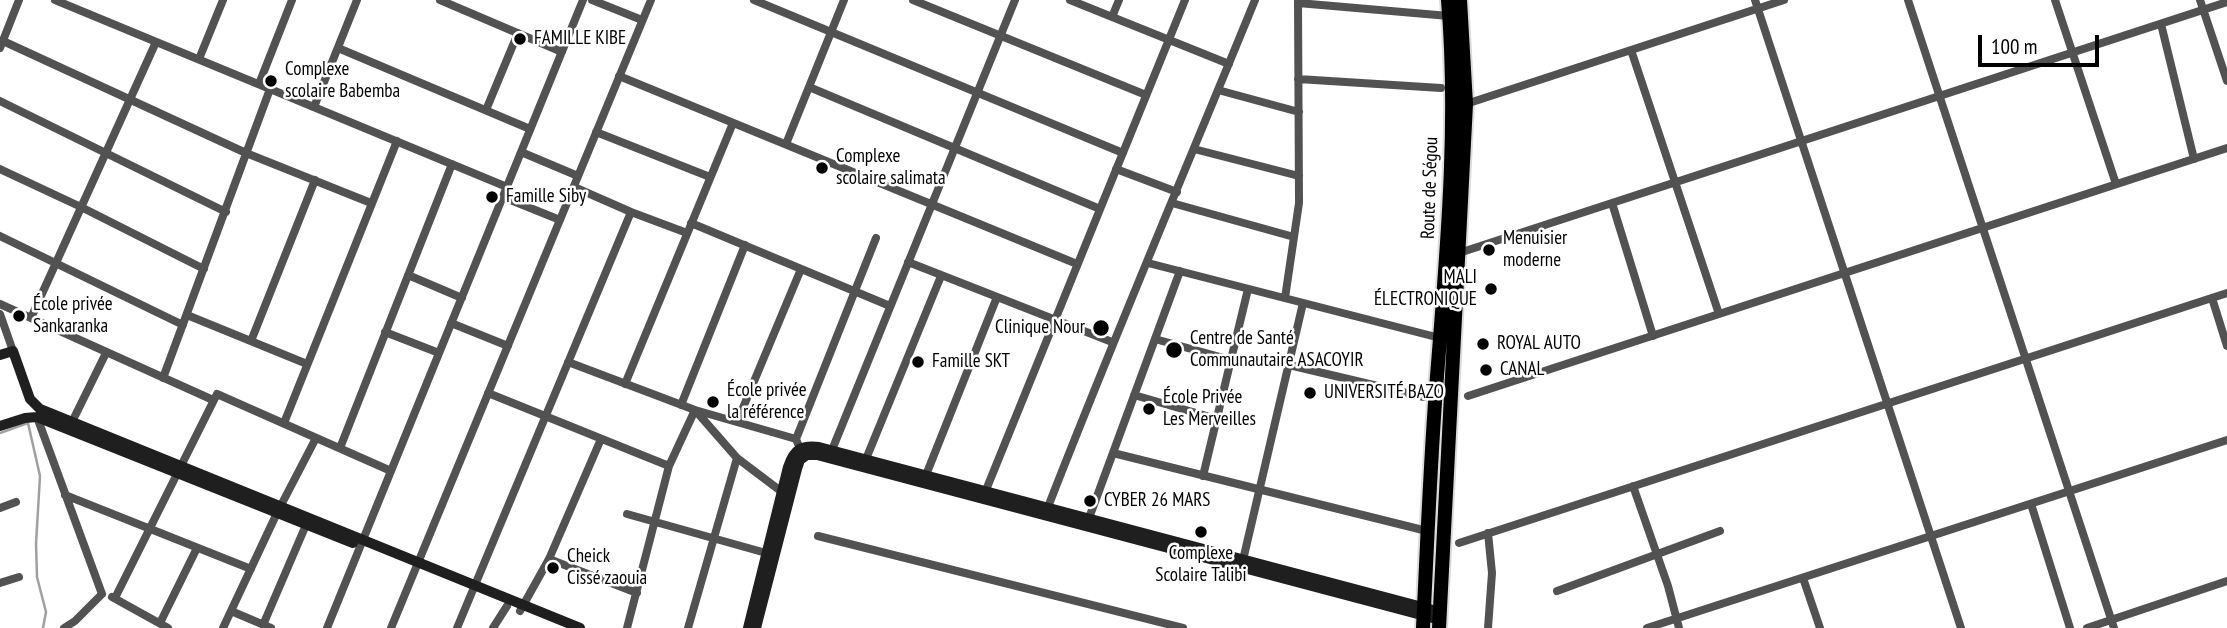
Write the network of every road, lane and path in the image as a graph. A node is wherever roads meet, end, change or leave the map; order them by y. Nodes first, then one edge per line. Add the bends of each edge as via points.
1 (19, 0) edge
2 (55, 0) edge
3 (223, 0) edge
4 (292, 0) edge
5 (357, 0) edge
6 (440, 0) edge
7 (583, 0) edge
8 (593, 0) edge
9 (651, 0) edge
10 (754, 0) edge
11 (844, 0) edge
12 (913, 0) edge
13 (1014, 0) edge
14 (1070, 0) edge
15 (1119, 0) edge
16 (1185, 0) edge
17 (1255, 0) edge
18 (1448, 0) edge
19 (1460, 0) edge
20 (1784, 0) edge
21 (1908, 0) edge
22 (2055, 0) edge
23 (2200, 0) edge
24 (1298, 2) edge
25 (2227, 2) edge
26 (1757, 4) edge
27 (2204, 10) junction
28 (1449, 16) junction
29 (1112, 17) junction
30 (642, 20) junction
31 (2161, 24) junction
32 (831, 32) junction
33 (518, 33) junction
34 (1000, 36) junction
35 (1168, 40) junction
36 (156, 42) junction
37 (2, 44) edge
38 (338, 48) junction
39 (1631, 50) junction
40 (562, 52) junction
41 (2072, 53) junction
42 (199, 59) junction
43 (1229, 64) junction
44 (619, 76) junction
45 (1298, 79) junction
46 (2227, 80) edge
47 (259, 84) junction
48 (809, 87) junction
49 (1441, 88) dead end
50 (270, 89) junction
51 (1218, 90) junction
52 (977, 92) junction
53 (1146, 95) junction
54 (1939, 96) junction
55 (130, 99) junction
56 (0, 101) edge
57 (1466, 104) junction
58 (314, 107) junction
59 (486, 110) junction
60 (1299, 112) junction
61 (733, 123) junction
62 (530, 129) junction
63 (596, 132) junction
64 (397, 141) junction
65 (1801, 141) junction
66 (786, 144) junction
67 (954, 148) junction
68 (2227, 148) edge
69 (1194, 149) junction
70 (521, 152) junction
71 (246, 153) junction
72 (1123, 153) junction
73 (105, 154) junction
74 (2194, 159) junction
75 (452, 164) junction
76 (0, 169) edge
77 (1116, 169) junction
78 (578, 176) junction
79 (1299, 176) junction
80 (710, 177) junction
81 (315, 180) junction
82 (1676, 182) junction
83 (2116, 184) junction
84 (507, 187) junction
85 (573, 187) junction
86 (1177, 192) junction
87 (503, 197) junction
88 (371, 203) junction
89 (1172, 203) junction
90 (1612, 203) junction
91 (931, 204) junction
92 (81, 207) junction
93 (1100, 209) junction
94 (226, 212) junction
95 (631, 212) junction
96 (560, 220) junction
97 (691, 223) junction
98 (1982, 228) junction
99 (687, 233) junction
100 (0, 236) edge
101 (1294, 237) junction
102 (876, 238) dead end
103 (745, 245) junction
104 (1459, 253) junction
105 (908, 262) junction
106 (56, 263) junction
107 (1148, 263) junction
108 (1077, 264) junction
109 (204, 269) junction
110 (801, 269) junction
111 (1180, 271) junction
112 (1845, 273) junction
113 (408, 275) junction
114 (941, 276) junction
115 (1248, 289) junction
116 (855, 291) junction
117 (2227, 293) edge
118 (997, 297) junction
119 (462, 298) junction
120 (1285, 298) junction
121 (2212, 298) junction
122 (1303, 303) junction
123 (0, 304) edge
124 (890, 306) junction
125 (0, 314) edge
126 (1719, 314) junction
127 (187, 315) junction
128 (31, 318) junction
129 (1055, 319) junction
130 (451, 323) junction
131 (183, 325) junction
132 (385, 332) junction
133 (1653, 336) junction
134 (1440, 338) junction
135 (1155, 339) junction
136 (251, 341) junction
137 (1112, 342) junction
138 (508, 346) junction
139 (2227, 346) edge
140 (13, 351) junction
141 (106, 352) junction
142 (439, 353) junction
143 (0, 355) edge
144 (2025, 359) junction
145 (1231, 360) junction
146 (568, 362) junction
147 (307, 364) junction
148 (1289, 365) junction
149 (163, 378) junction
150 (625, 384) junction
151 (488, 393) junction
152 (1134, 395) junction
153 (1468, 396) dead end
154 (1424, 397) dead end
155 (213, 400) junction
156 (1888, 404) junction
157 (681, 405) junction
158 (695, 410) junction
159 (37, 417) junction
160 (545, 417) junction
161 (1217, 419) junction
162 (72, 422) junction
163 (737, 422) junction
164 (284, 423) junction
165 (0, 426) edge
166 (316, 438) junction
167 (601, 439) junction
168 (2227, 440) edge
169 (800, 447) junction
170 (340, 448) junction
171 (832, 450) junction
172 (1113, 453) junction
173 (737, 458) junction
174 (866, 459) junction
175 (669, 467) junction
176 (178, 469) junction
177 (391, 471) junction
178 (926, 475) junction
179 (1203, 476) junction
180 (1633, 486) junction
181 (986, 490) junction
182 (1259, 490) junction
183 (2069, 491) junction
184 (782, 492) junction
185 (65, 495) junction
186 (16, 502) dead end
187 (2031, 504) junction
188 (1048, 507) junction
189 (0, 508) edge
190 (279, 510) junction
191 (626, 513) dead end
192 (1089, 518) junction
193 (656, 522) junction
194 (306, 525) junction
195 (149, 528) junction
196 (1427, 531) junction
197 (1720, 531) dead end
198 (1488, 533) junction
199 (818, 536) dead end
200 (1931, 536) junction
201 (715, 538) junction
202 (362, 543) junction
203 (1459, 543) dead end
204 (198, 548) junction
205 (766, 553) junction
206 (1657, 555) junction
207 (549, 559) junction
208 (1243, 560) junction
209 (417, 565) junction
210 (251, 569) junction
211 (19, 577) dead end
212 (1803, 578) junction
213 (2227, 581) edge
214 (0, 583) edge
215 (474, 589) junction
216 (1557, 591) dead end
217 (637, 593) junction
218 (102, 594) junction
219 (115, 598) junction
220 (507, 606) junction
221 (522, 608) junction
222 (231, 611) junction
223 (1423, 618) edge
224 (1676, 619) junction
225 (1440, 620) edge
226 (2112, 624) edge
227 (164, 625) edge
228 (267, 626) edge
229 (64, 628) edge
230 (223, 628) edge
231 (327, 628) edge
232 (391, 628) edge
233 (457, 628) edge
234 (493, 628) edge
235 (561, 628) edge
236 (580, 628) edge
237 (627, 628) edge
238 (688, 628) edge
239 (748, 628) edge
240 (756, 628) edge
241 (1183, 628) edge
242 (1488, 628) edge
243 (1647, 628) edge
244 (1679, 628) edge
245 (1820, 628) edge
246 (1961, 628) edge
247 (2070, 628) edge
248 (2087, 628) edge

1 - 37 street
2 - 36 street
3 - 42 street
4 - 47 street
5 - 38 street
6 - 33 street
7 - 40 street
8 - 30 street
9 - 30 street
10 - 32 street
11 - 32 street
12 - 34 street
13 - 34 street
14 - 29 street
15 - 29 street
16 - 35 street
17 - 43 street
18 - 28 highway, Route de Ségou
19 - 57 highway, Route de Ségou
20 - 26 street
21 - 54 street
22 - 41 street
23 - 27 street
24 - 28 street
24 - 45 street
25 - 27 street
26 - 39 street
26 - 65 street
27 - 31 street
27 - 46 street
28 - 134 highway, Route de Ségou via 1452,109
29 - 35 street
30 - 44 street
31 - 41 street
31 - 74 street
32 - 48 street
32 - 52 street
33 - 40 street
33 - 59 street
34 - 52 street
34 - 53 street
35 - 43 street
35 - 53 street
36 - 42 street
36 - 55 street
37 - 55 street
38 - 58 street
38 - 59 street
39 - 57 street
39 - 82 street
40 - 62 street
41 - 54 street
41 - 83 street
42 - 47 street
43 - 51 street
44 - 61 street
44 - 63 street
45 - 49 street
45 - 60 street
47 - 50 street
48 - 66 street
48 - 67 street
50 - 58 street
50 - 71 street
51 - 60 street
51 - 69 street
52 - 67 street
52 - 72 street
53 - 72 street
54 - 65 street
54 - 98 street
55 - 71 street
55 - 73 street
56 - 73 street
57 - 104 highway, Route de Ségou
58 - 64 street
59 - 62 street
60 - 79 street
61 - 66 street
61 - 80 street
62 - 70 street
63 - 78 street
63 - 80 street
64 - 75 street
64 - 88 street
65 - 82 street
65 - 112 street
66 - 91 street
67 - 91 street
67 - 93 street
68 - 74 street
69 - 79 street
69 - 86 street
70 - 78 street
70 - 84 street
71 - 81 street
71 - 94 street
72 - 77 street
73 - 92 street
73 - 94 street
74 - 83 street
75 - 84 street
75 - 113 street
76 - 92 street
77 - 86 street
77 - 93 street
78 - 85 street
79 - 101 street
80 - 97 street
81 - 88 street
81 - 136 street
82 - 90 street
82 - 126 street
83 - 98 street
84 - 87 street
85 - 95 street
85 - 96 street
86 - 89 street
87 - 96 street
87 - 119 street
88 - 147 street
89 - 101 street
89 - 107 street
90 - 104 street
90 - 133 street
91 - 105 street
91 - 108 street
92 - 106 street
92 - 109 street
93 - 108 street
94 - 109 street
95 - 99 street
95 - 146 street
96 - 138 street
97 - 99 street
97 - 103 street
98 - 112 street
98 - 144 street
99 - 150 street
100 - 106 street
101 - 120 street
102 - 116 street
103 - 110 street
103 - 157 street
104 - 225 highway, Route de Ségou
105 - 114 street
105 - 124 street
106 - 128 street
106 - 131 street
107 - 111 street
107 - 137 street
108 - 129 street
109 - 127 street
110 - 116 street
110 - 163 street
111 - 115 street
111 - 135 street
112 - 126 street
112 - 156 street
113 - 119 street
113 - 132 street
114 - 118 street
114 - 174 street
115 - 120 street
115 - 145 street
116 - 124 street
116 - 169 street
117 - 121 street
118 - 129 street
118 - 178 street
119 - 130 street
120 - 122 street
121 - 139 street
121 - 144 street
122 - 134 street
122 - 148 street
123 - 128 street
124 - 171 street
125 - 140 street
126 - 133 street
127 - 131 street
127 - 136 street
128 - 141 street
129 - 137 street
129 - 181 street
130 - 138 street
130 - 142 street
131 - 149 street
132 - 142 street
132 - 170 street
133 - 153 street
134 - 196 highway, Route de Ségou
135 - 145 street
135 - 152 street
136 - 147 street
137 - 188 street
138 - 151 street
140 - 143 street
140 - 162 street via 34,405
141 - 149 street
141 - 162 street
142 - 177 street
144 - 156 street
144 - 183 street
145 - 161 street
146 - 150 street
146 - 160 street
147 - 164 street
148 - 154 street
148 - 182 street
149 - 155 street
150 - 157 street
151 - 160 street
151 - 209 street
152 - 161 street
152 - 172 street
155 - 164 street via 219,395
155 - 176 street
156 - 180 street
156 - 200 street
157 - 158 street
158 - 163 street
158 - 173 street
158 - 175 street
159 - 165 street
159 - 176 street
159 - 185 street
160 - 167 street
160 - 215 street
161 - 179 street
162 - 176 street
163 - 169 street
164 - 166 street
166 - 170 street
166 - 190 street
167 - 175 street
167 - 207 street
168 - 183 street
169 - 171 street
169 - 184 street via 792,456
169 - 223 street
169 - 240 street
170 - 177 street
171 - 174 street
172 - 179 street
172 - 192 street
173 - 184 street
173 - 201 street
174 - 178 street
175 - 193 street
176 - 190 street
176 - 195 street
177 - 202 street
178 - 181 street
179 - 182 street
180 - 198 street
180 - 206 street
181 - 188 street
182 - 196 street
182 - 208 street
183 - 187 street
183 - 226 street
184 - 205 street
185 - 195 street
185 - 218 street
186 - 189 street
187 - 200 street
187 - 247 street
188 - 192 street
190 - 194 street
190 - 202 street
190 - 210 street
191 - 193 street
192 - 208 street
193 - 201 street
193 - 217 street
194 - 202 street
194 - 228 street
195 - 204 street
195 - 219 street
196 - 223 highway, Route de Ségou
197 - 206 street
198 - 203 street
198 - 242 street via 1492,573
199 - 241 street
200 - 212 street
200 - 246 street
201 - 205 street
201 - 238 street
202 - 209 street
202 - 231 street
204 - 210 street
204 - 227 street
205 - 239 street
206 - 216 street
206 - 224 street
207 - 217 street
207 - 221 street
208 - 223 street
209 - 215 street
209 - 232 street
210 - 222 street
211 - 214 street
212 - 224 street
212 - 245 street
213 - 226 street
215 - 220 street
215 - 221 street
215 - 233 street
217 - 237 street
218 - 219 street
218 - 229 street
219 - 227 street
220 - 221 street
220 - 234 street
221 - 235 street
221 - 236 street
222 - 228 street
222 - 230 street
223 - 225 street
224 - 243 street
224 - 244 street
226 - 248 street

